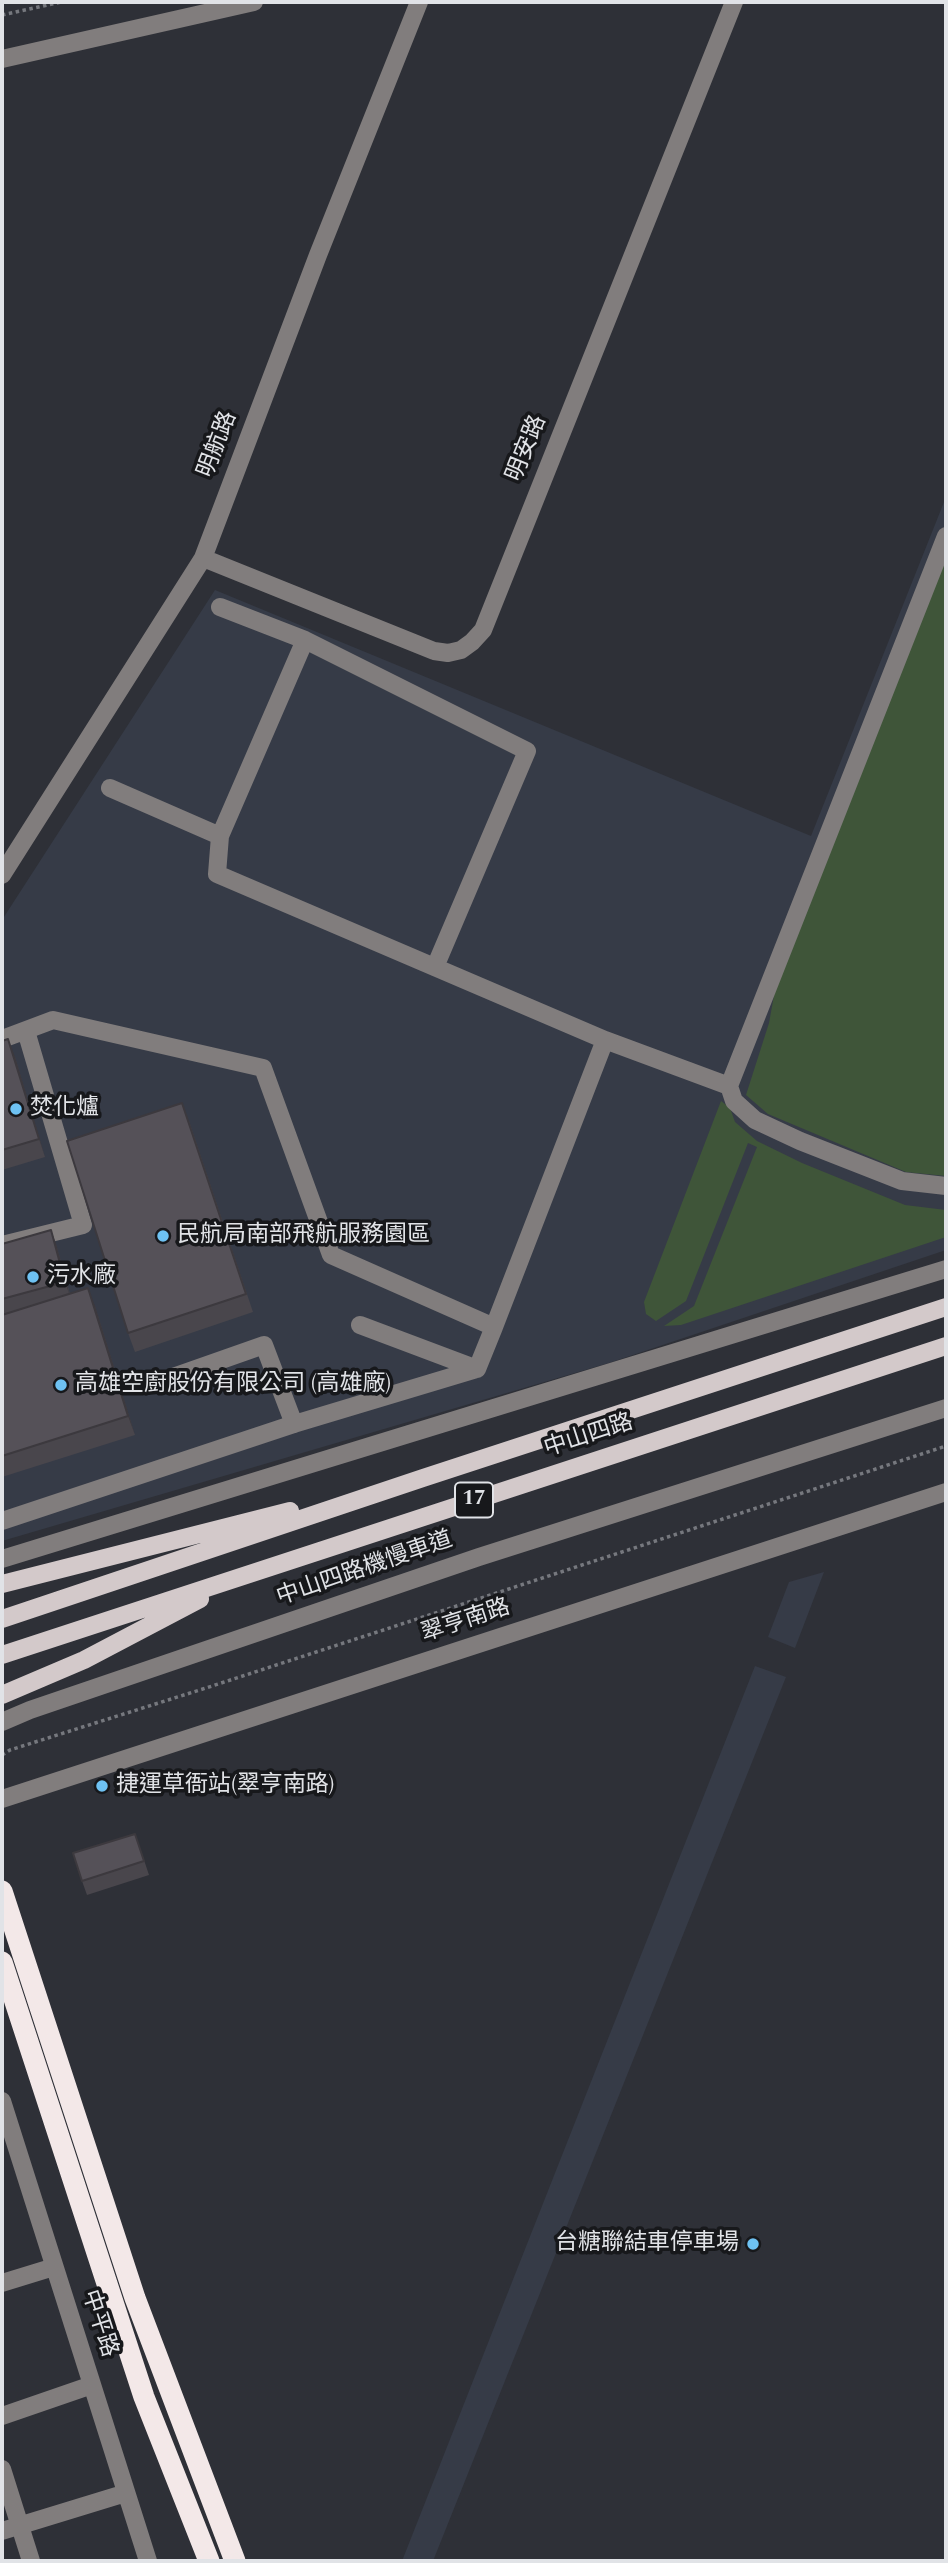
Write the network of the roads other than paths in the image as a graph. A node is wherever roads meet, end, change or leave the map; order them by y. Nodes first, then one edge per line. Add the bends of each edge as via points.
1 (254, 2) edge
2 (419, 2) edge
3 (734, 2) edge
4 (2, 59) edge
5 (946, 536) edge
6 (203, 558) junction
7 (220, 607) dead end
8 (305, 640) junction
9 (110, 789) dead end
10 (220, 836) junction
11 (2, 874) edge
12 (435, 967) junction
13 (26, 1031) junction
14 (2, 1039) edge
15 (605, 1040) junction
16 (729, 1086) junction
17 (946, 1186) edge
18 (2, 1245) edge
19 (946, 1269) edge
20 (946, 1307) edge
21 (360, 1325) dead end
22 (494, 1327) junction
23 (946, 1346) edge
24 (477, 1369) junction
25 (173, 1377) dead end
26 (946, 1408) edge
27 (294, 1424) junction
28 (423, 1478) junction
29 (946, 1492) edge
30 (2, 1521) edge
31 (2, 1559) edge
32 (247, 1574) junction
33 (2, 1584) edge
34 (2, 1619) edge
35 (2, 1655) edge
36 (2, 1695) edge
37 (2, 1723) edge
38 (2, 1799) edge
39 (2, 1891) edge
40 (2, 1962) edge
41 (2, 2101) edge
42 (6, 2128) edge
43 (54, 2267) junction
44 (2, 2283) edge
45 (92, 2385) junction
46 (2, 2416) edge
47 (2, 2469) edge
48 (126, 2493) junction
49 (19, 2525) junction
50 (2, 2531) edge
51 (31, 2561) edge
52 (148, 2561) edge
53 (209, 2561) edge
54 (235, 2561) edge

1 - 4 street
2 - 6 street, 明航路
3 - 6 street, 明安路 via 483,630 472,642 461,650 435,651
5 - 16 street
6 - 11 street, 明航路
7 - 8 street
8 - 10 street
8 - 12 street via 527,751
9 - 10 street
10 - 12 street via 217,874
12 - 15 street
13 - 14 street
13 - 18 street via 83,1225
13 - 22 street via 53,1020 262,1068 331,1255
15 - 16 street
15 - 22 street
16 - 17 street via 734,1101 755,1120 800,1141 902,1181
19 - 31 street
20 - 28 main road, 中山四路 / 17
21 - 24 street
22 - 24 street
23 - 32 main road, 中山四路 / 17
24 - 27 street
25 - 27 street via 264,1345
26 - 37 street, 中山四路機慢車道 via 465,1561
27 - 30 street
28 - 33 main road, 中山四路 / 17
28 - 34 main road, 中山四路 / 17
29 - 38 street, 翠亨南路
32 - 35 main road, 中山四路 / 17
32 - 36 main road, 中山四路 / 17 via 84,1660
39 - 54 highway via 135,2298
40 - 53 highway via 144,2397
41 - 42 street, 中平路
42 - 43 street, 中平路
43 - 44 street
43 - 45 street, 中平路
45 - 46 street
45 - 48 street, 中平路
47 - 49 street
48 - 49 street
48 - 52 street, 中平路
49 - 50 street
49 - 51 street

